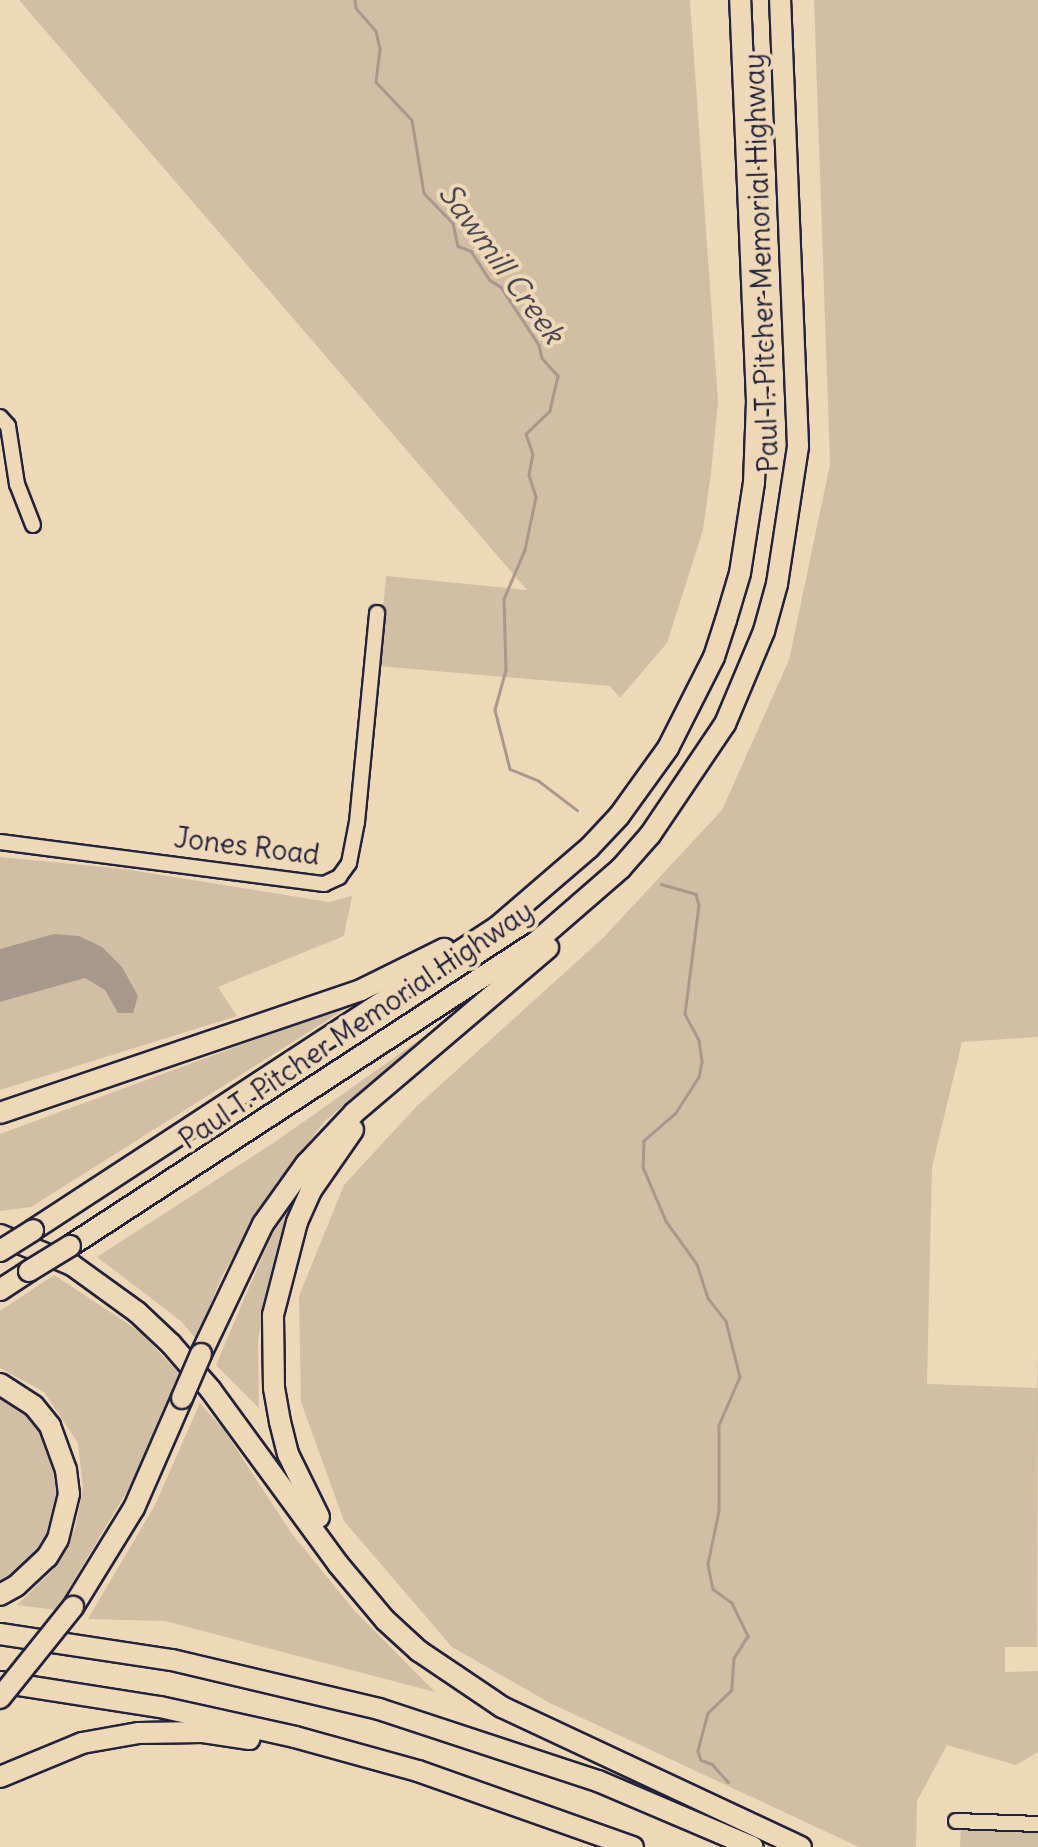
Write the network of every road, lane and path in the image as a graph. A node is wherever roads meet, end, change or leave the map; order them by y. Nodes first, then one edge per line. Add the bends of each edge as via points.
1 (740, 0) edge
2 (780, 0) edge
3 (0, 417) edge
4 (33, 525) dead end
5 (378, 613) dead end
6 (672, 807) junction
7 (0, 842) edge
8 (531, 896) junction
9 (425, 1053) junction
10 (0, 1113) edge
11 (0, 1236) edge
12 (0, 1250) edge
13 (0, 1290) edge
14 (0, 1384) edge
15 (0, 1595) edge
16 (384, 1620) junction
17 (0, 1634) edge
18 (0, 1682) edge
19 (0, 1698) edge
20 (418, 1771) junction
21 (0, 1777) edge
22 (956, 1821) dead end
23 (1038, 1824) edge
24 (633, 1847) edge
25 (754, 1847) edge
26 (801, 1847) edge

1 - 8 highway, Paul T. Pitcher Memorial Highway via 758,444 740,573 714,656 668,748 619,816
2 - 6 highway, Paul T. Pitcher Memorial Highway via 797,402 794,489 764,631 724,724
3 - 4 street via 8,426 17,484
5 - 7 street, Jones Road via 355,834 340,877 324,884
6 - 9 highway via 627,872 585,916
6 - 13 highway, Paul T. Pitcher Memorial Highway, bridge via 621,868 536,942
8 - 10 highway via 361,990
8 - 12 highway, Paul T. Pitcher Memorial Highway, bridge via 463,951
9 - 16 highway via 350,1133 312,1189 286,1251 274,1315 274,1388 288,1454
9 - 19 highway, bridge via 342,1125 284,1192 240,1266 134,1508 73,1608
11 - 16 highway via 72,1265 171,1344
14 - 15 highway via 34,1406 50,1426 69,1494 47,1557
16 - 26 highway via 502,1707
17 - 25 highway via 172,1660 378,1709 598,1782
18 - 20 highway via 228,1721
20 - 21 highway via 233,1736 171,1732 82,1743
20 - 24 highway
22 - 23 street

